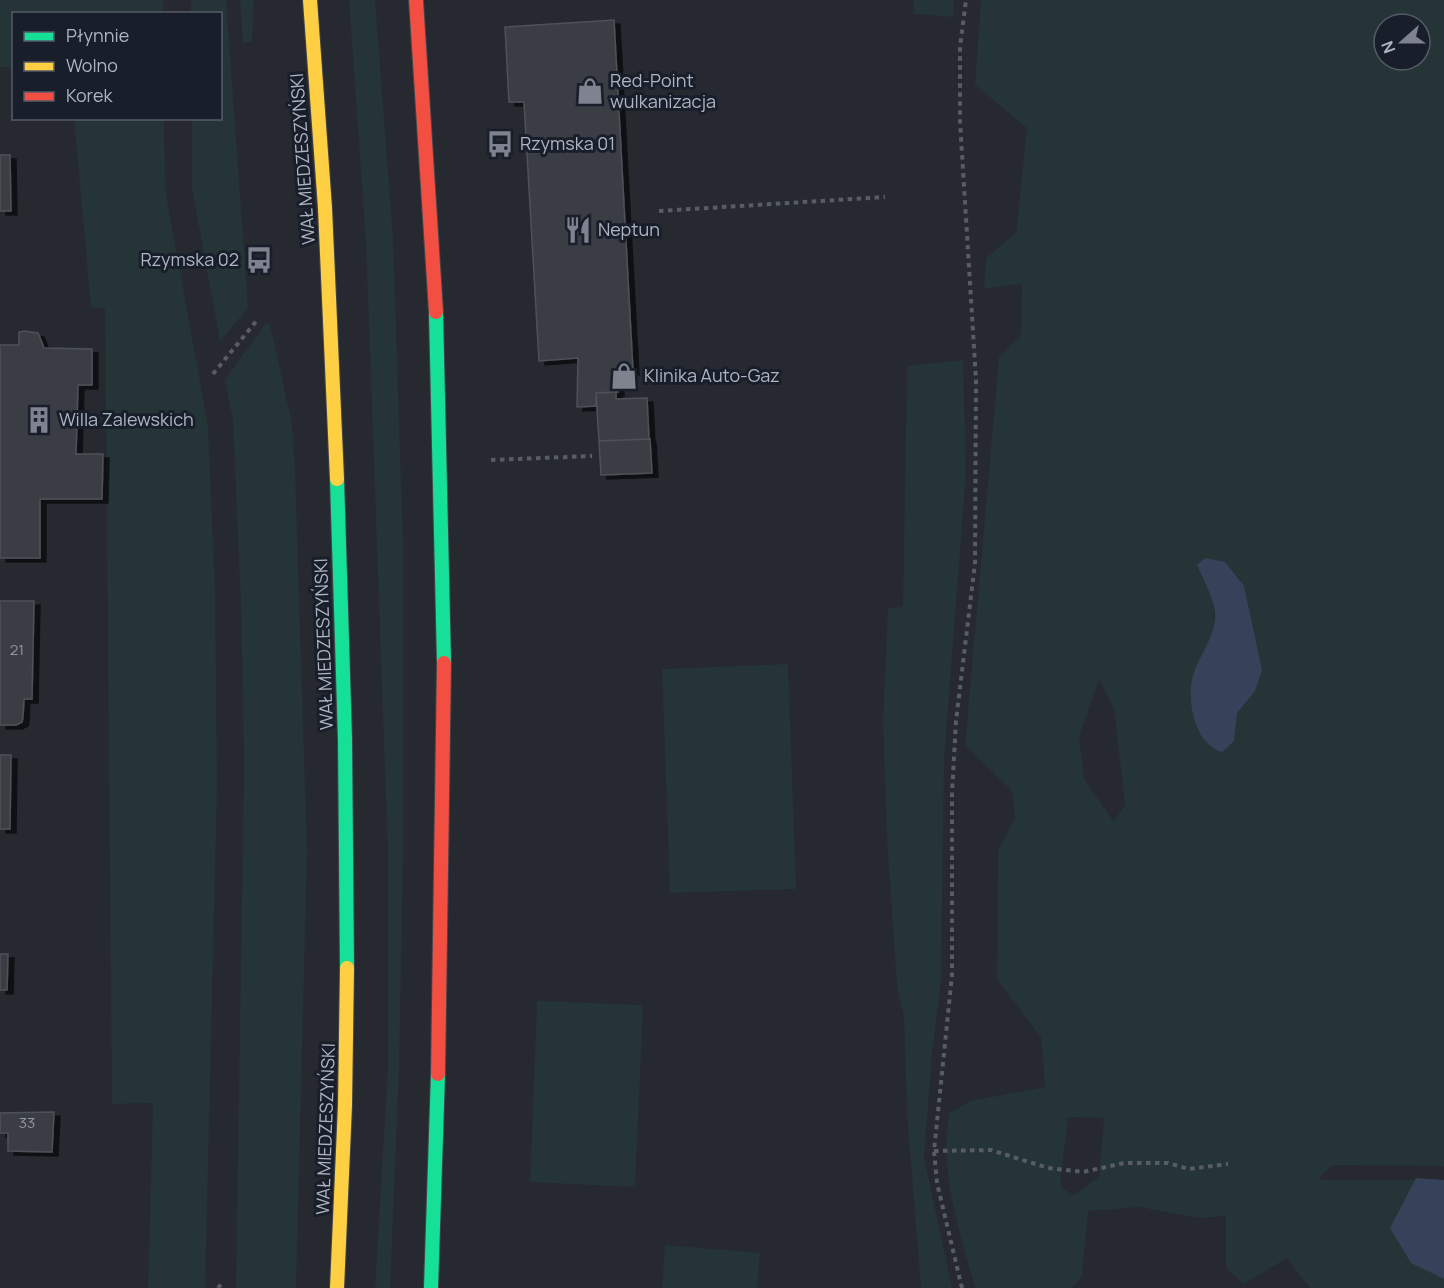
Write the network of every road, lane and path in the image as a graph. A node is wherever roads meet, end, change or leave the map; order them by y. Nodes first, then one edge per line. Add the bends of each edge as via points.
1 (310, 0) edge
2 (416, 0) edge
3 (966, 0) edge
4 (885, 197) dead end
5 (659, 211) dead end
6 (258, 320) dead end
7 (213, 374) dead end
8 (592, 456) dead end
9 (491, 460) dead end
10 (934, 1151) junction
11 (1228, 1164) dead end
12 (223, 1282) dead end
13 (218, 1288) edge
14 (337, 1288) edge
15 (431, 1288) edge
16 (962, 1288) edge

1 - 14 main road, WAŁ MIEDZESZYŃSKI via 336,439 349,882 346,1100
2 - 15 main road via 432,215 443,614 442,994
3 - 10 path via 960,47 960,121 976,380 975,563 956,721 952,975
4 - 5 path
6 - 7 path
8 - 9 path
10 - 11 path via 991,1150 1048,1168 1083,1172 1124,1164 1168,1163 1189,1169
10 - 16 path
12 - 13 path

